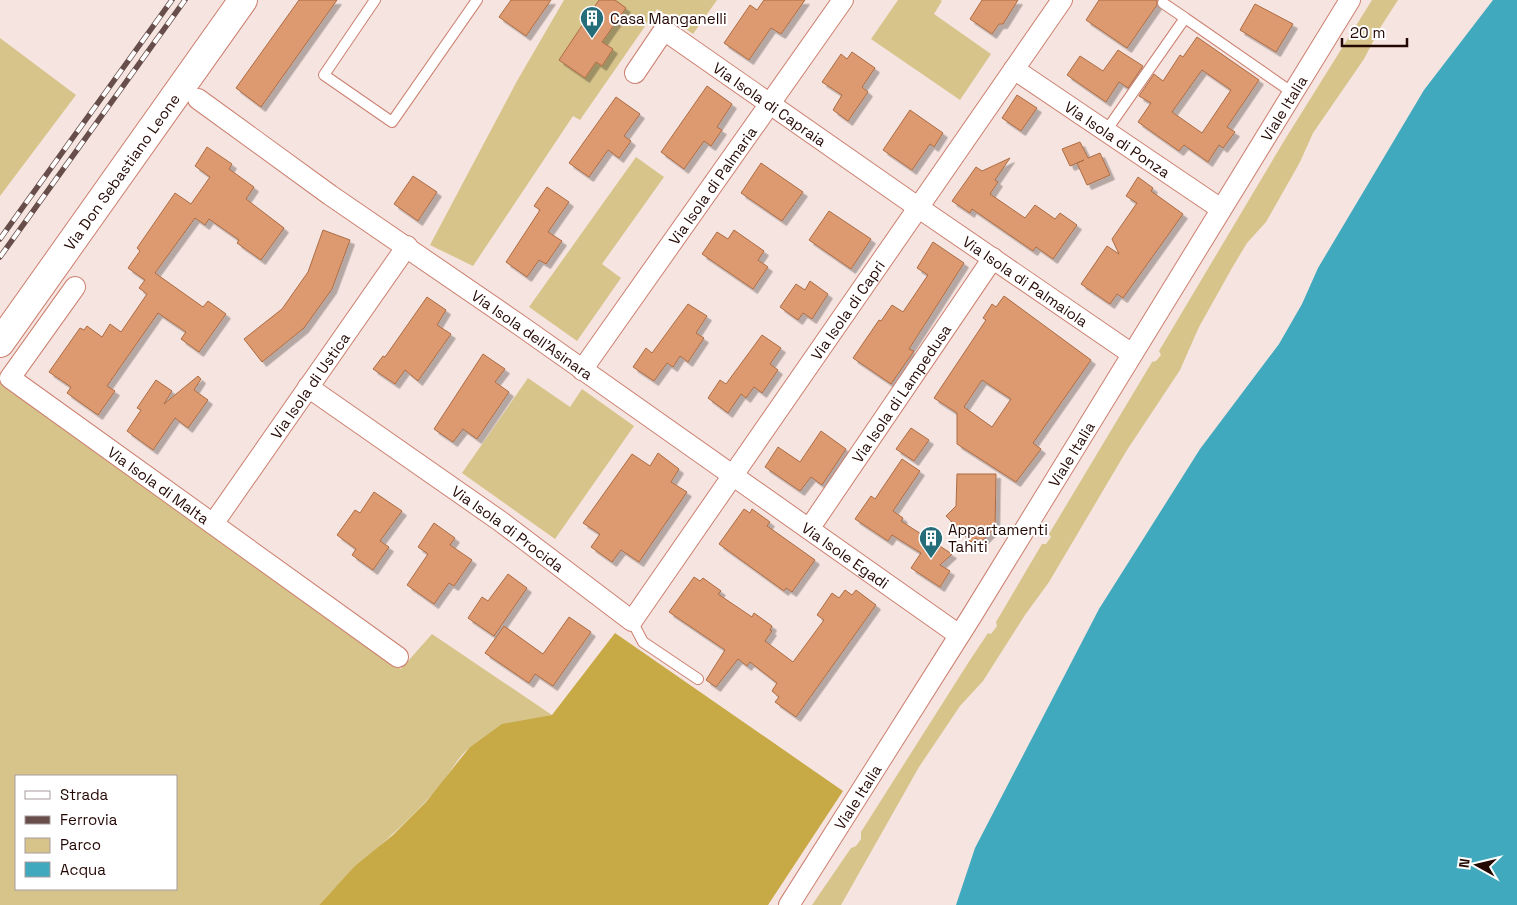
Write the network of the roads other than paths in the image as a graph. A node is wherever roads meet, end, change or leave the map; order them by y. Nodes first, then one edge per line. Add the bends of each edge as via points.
1 (243, 0) edge
2 (375, 0) edge
3 (477, 0) edge
4 (843, 0) edge
5 (1062, 0) edge
6 (1350, 0) edge
7 (1163, 3) dead end
8 (1185, 18) junction
9 (1014, 68) junction
10 (635, 73) dead end
11 (1293, 93) junction
12 (198, 99) dead end
13 (769, 104) junction
14 (1106, 131) junction
15 (919, 208) junction
16 (1221, 209) junction
17 (407, 246) junction
18 (993, 258) junction
19 (74, 287) dead end
20 (0, 342) edge
21 (1132, 354) junction
22 (582, 370) junction
23 (308, 387) junction
24 (733, 474) junction
25 (213, 524) junction
26 (808, 529) junction
27 (632, 621) junction
28 (960, 635) junction
29 (398, 657) dead end
30 (698, 679) dead end
31 (789, 905) edge

1 - 20 street, Via Don Sebastiano Leone
2 - 3 lane via 324,74 392,122
4 - 13 street, Via Isola di Palmaria
5 - 9 street, Via Isola di Capri
6 - 11 street, Viale Italia
7 - 8 lane
8 - 11 lane
8 - 14 lane
9 - 14 street, Via Isola di Ponza
9 - 15 street, Via Isola di Capri
10 - 13 street, Via Isola di Capraia via 664,30
11 - 16 street, Viale Italia
12 - 17 street, Via Isola dell'Asinara via 327,193
13 - 15 street, Via Isola di Capraia
13 - 22 street, Via Isola di Palmaria
14 - 16 street, Via Isola di Ponza
15 - 18 street, Via Isola di Palmaiola
15 - 24 street, Via Isola di Capri
16 - 21 street, Viale Italia
17 - 22 street, Via Isola dell'Asinara
17 - 23 street, Via Isola di Ustica
18 - 21 street, Via Isola di Palmaiola
18 - 26 street, Via Isola di Lampedusa
19 - 25 street, Via Isola di Malta via 10,378
21 - 28 street, Viale Italia
22 - 24 street, Via Isola dell'Asinara
23 - 25 street, Via Isola di Ustica
23 - 27 street, Via Isola di Procida via 500,521
24 - 26 street, Via Isole Egadi
24 - 27 street, Via Isola di Capri
25 - 29 street, Via Isola di Malta
26 - 28 street, Via Isole Egadi
27 - 30 lane, Via Isola di Procida via 643,642
28 - 31 street, Viale Italia

